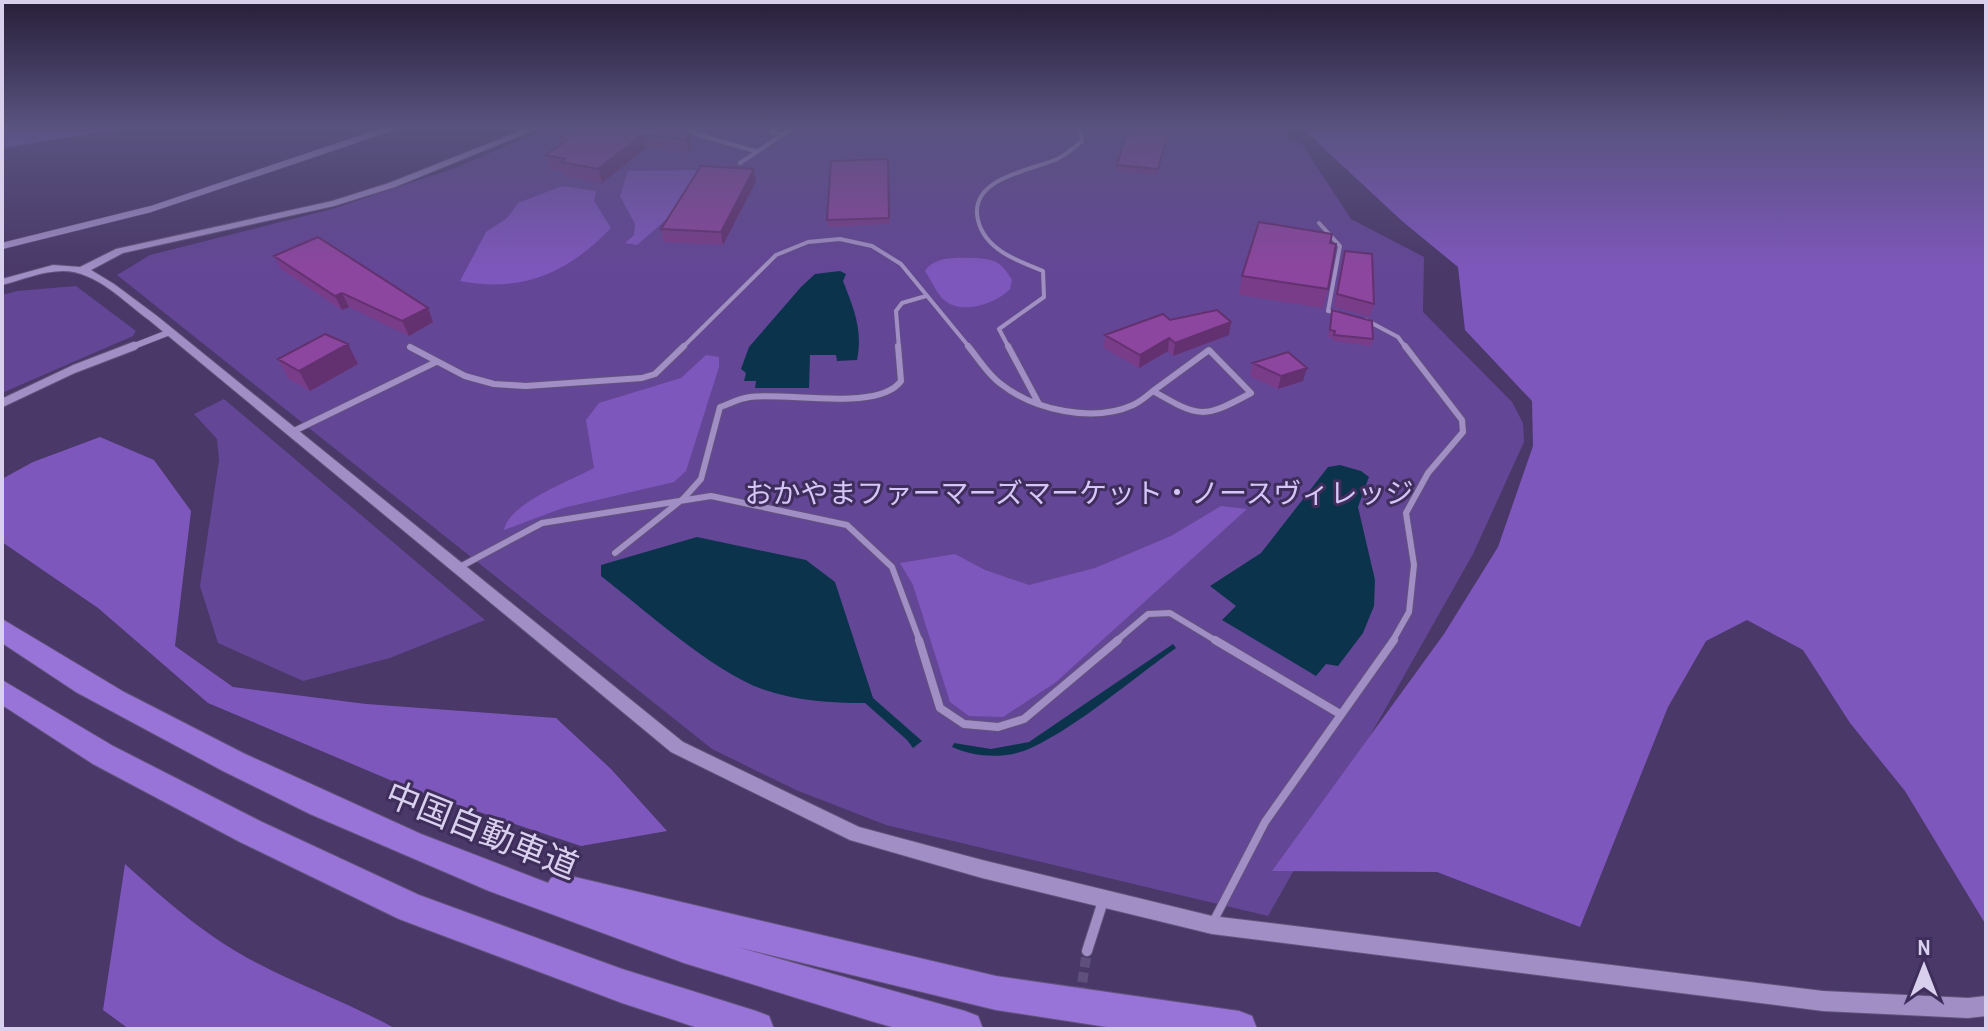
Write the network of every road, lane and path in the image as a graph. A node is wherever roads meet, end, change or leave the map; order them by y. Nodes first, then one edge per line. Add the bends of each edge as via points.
1 (254, 174) edge
2 (419, 174) edge
3 (1013, 174) edge
4 (1319, 223) dead end
5 (2, 246) edge
6 (82, 270) junction
7 (2, 282) edge
8 (926, 296) junction
9 (1343, 313) edge
10 (1357, 317) edge
11 (170, 332) junction
12 (410, 347) dead end
13 (436, 362) junction
14 (1153, 391) junction
15 (2, 403) edge
16 (1039, 404) junction
17 (292, 432) junction
18 (684, 498) junction
19 (615, 553) dead end
20 (458, 568) junction
21 (2, 629) edge
22 (2, 691) edge
23 (1340, 714) junction
24 (447, 862) junction
25 (1104, 898) junction
26 (1212, 925) junction
27 (1087, 951) tunnel mouth
28 (1986, 1006) edge
29 (756, 1029) edge
30 (965, 1029) edge
31 (1239, 1029) edge

1 - 5 street via 151,209
2 - 6 street via 334,203 120,251
3 - 16 lane via 985,189 977,223 998,250 1043,271 1044,297 1009,316 999,329
4 - 9 lane via 1340,246 1328,311
6 - 7 street via 63,268
6 - 11 street
8 - 13 lane via 884,249 831,238 798,244 776,255 655,374 632,383 570,381 523,387 465,378
8 - 16 lane via 1000,384
8 - 18 lane via 902,303 896,311 901,381 896,390 866,397 748,397 720,407 701,479
10 - 23 lane via 1398,337 1462,420 1463,432 1428,473 1406,513 1414,565 1409,612
11 - 15 street
11 - 17 street
12 - 13 lane
13 - 17 lane
14 - 14 lane via 1209,350 1251,393 1210,415 1196,415
14 - 16 lane via 1134,405 1109,412 1062,411
17 - 20 street
18 - 19 lane
18 - 20 lane via 542,523
18 - 23 lane via 711,496 847,525 867,540 892,567 940,708 964,724 998,727 1024,719 1148,614 1170,613
20 - 25 street via 677,747 856,834
21 - 24 highway, 中国自動車道 via 140,715
22 - 29 highway via 103,755 411,908
23 - 26 lane via 1265,822
24 - 30 highway, 中国自動車道 via 651,935 866,1004
24 - 31 highway via 996,993
25 - 26 street
25 - 27 street
26 - 28 street via 1823,1001

